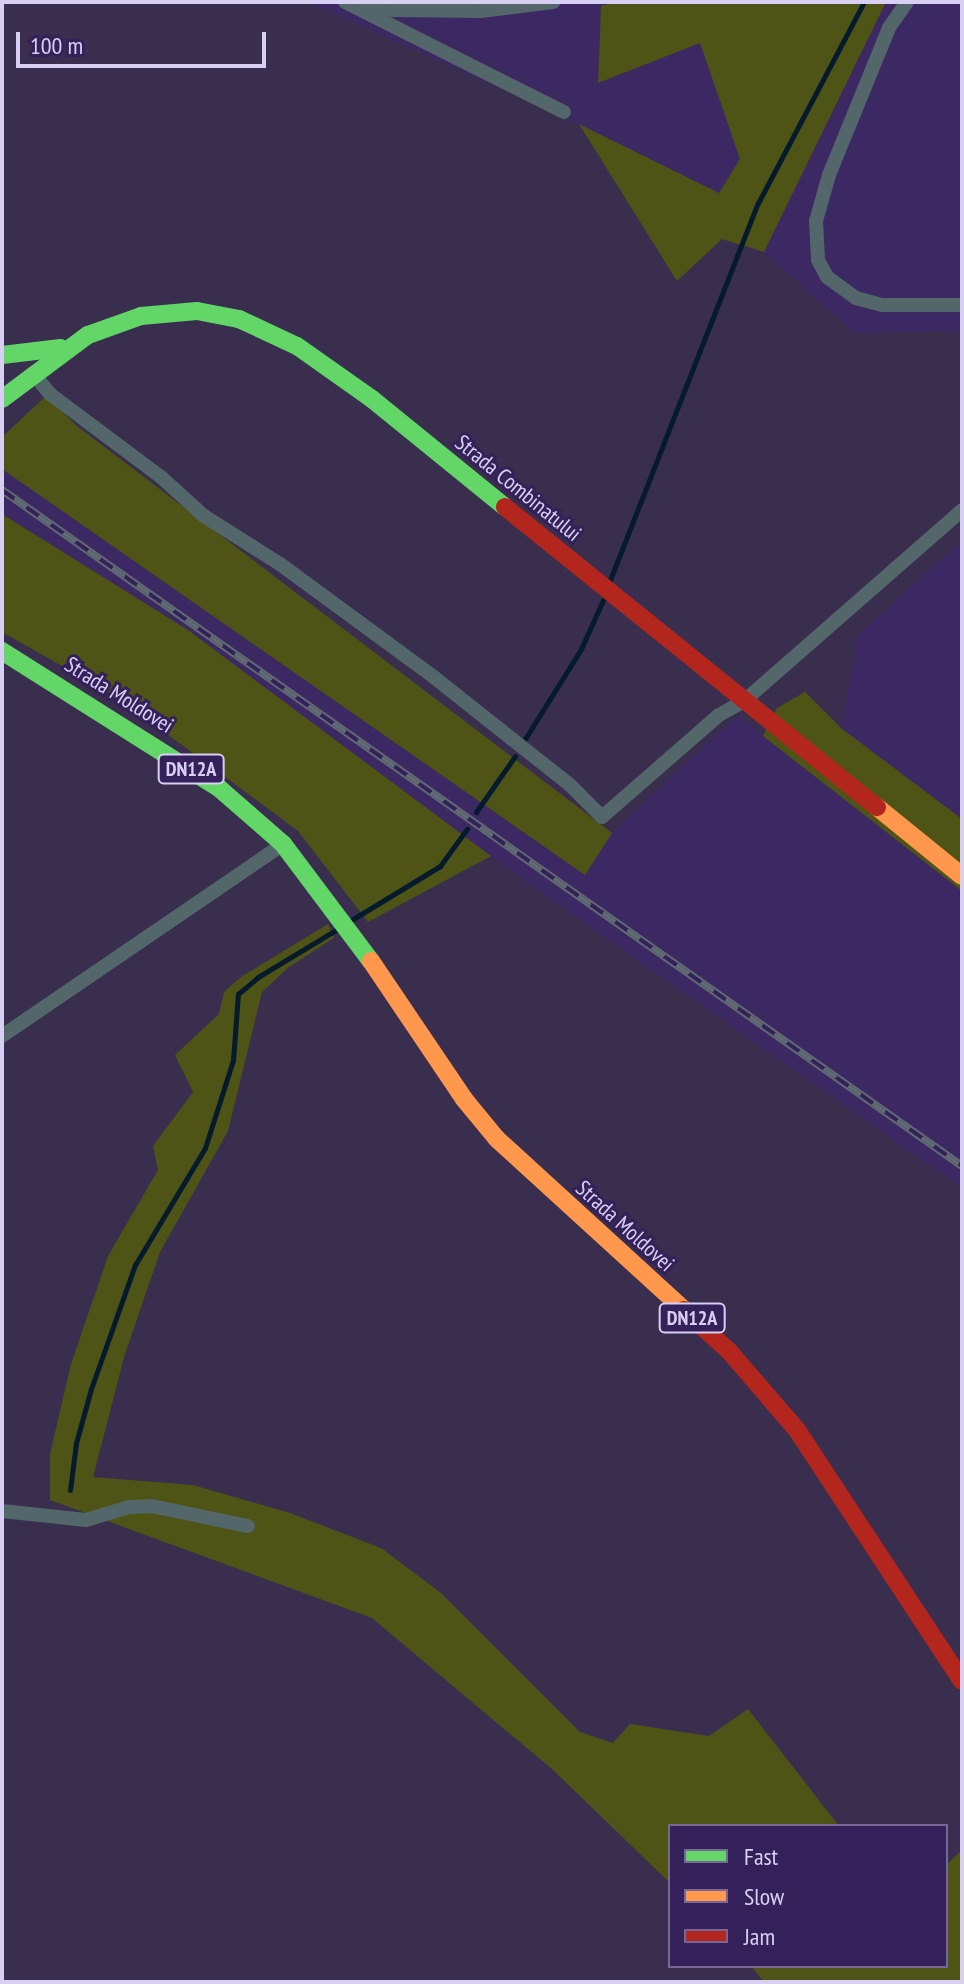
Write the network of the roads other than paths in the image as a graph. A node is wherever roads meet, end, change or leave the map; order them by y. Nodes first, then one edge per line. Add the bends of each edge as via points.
1 (348, 2) edge
2 (553, 2) edge
3 (907, 2) edge
4 (564, 112) dead end
5 (962, 305) edge
6 (70, 346) junction
7 (2, 355) edge
8 (33, 373) junction
9 (2, 399) edge
10 (962, 510) edge
11 (2, 638) edge
12 (2, 651) edge
13 (744, 701) junction
14 (90, 706) junction
15 (283, 844) junction
16 (962, 876) edge
17 (2, 1036) edge
18 (2, 1511) edge
19 (248, 1526) dead end
20 (962, 1681) edge

1 - 2 street via 394,10 481,11
1 - 4 street
3 - 5 street via 889,28 829,175 816,221 818,260 827,277 856,298 882,305
6 - 7 main road
6 - 8 main road, Strada Combinatului
6 - 13 main road, Strada Combinatului via 113,324 176,311 216,314 265,329 372,399
8 - 9 main road, Strada Combinatului
8 - 13 street via 50,394 204,516 280,564 435,678 570,785 602,817 719,715
10 - 13 street
11 - 14 main road
12 - 14 main road, Strada Moldovei / DN12A
13 - 16 main road, Strada Combinatului
14 - 15 main road, Strada Moldovei / DN12A via 220,789
15 - 17 street
15 - 20 main road, Strada Moldovei / DN12A via 497,1139 729,1351 797,1430
18 - 19 street via 86,1520 152,1506

